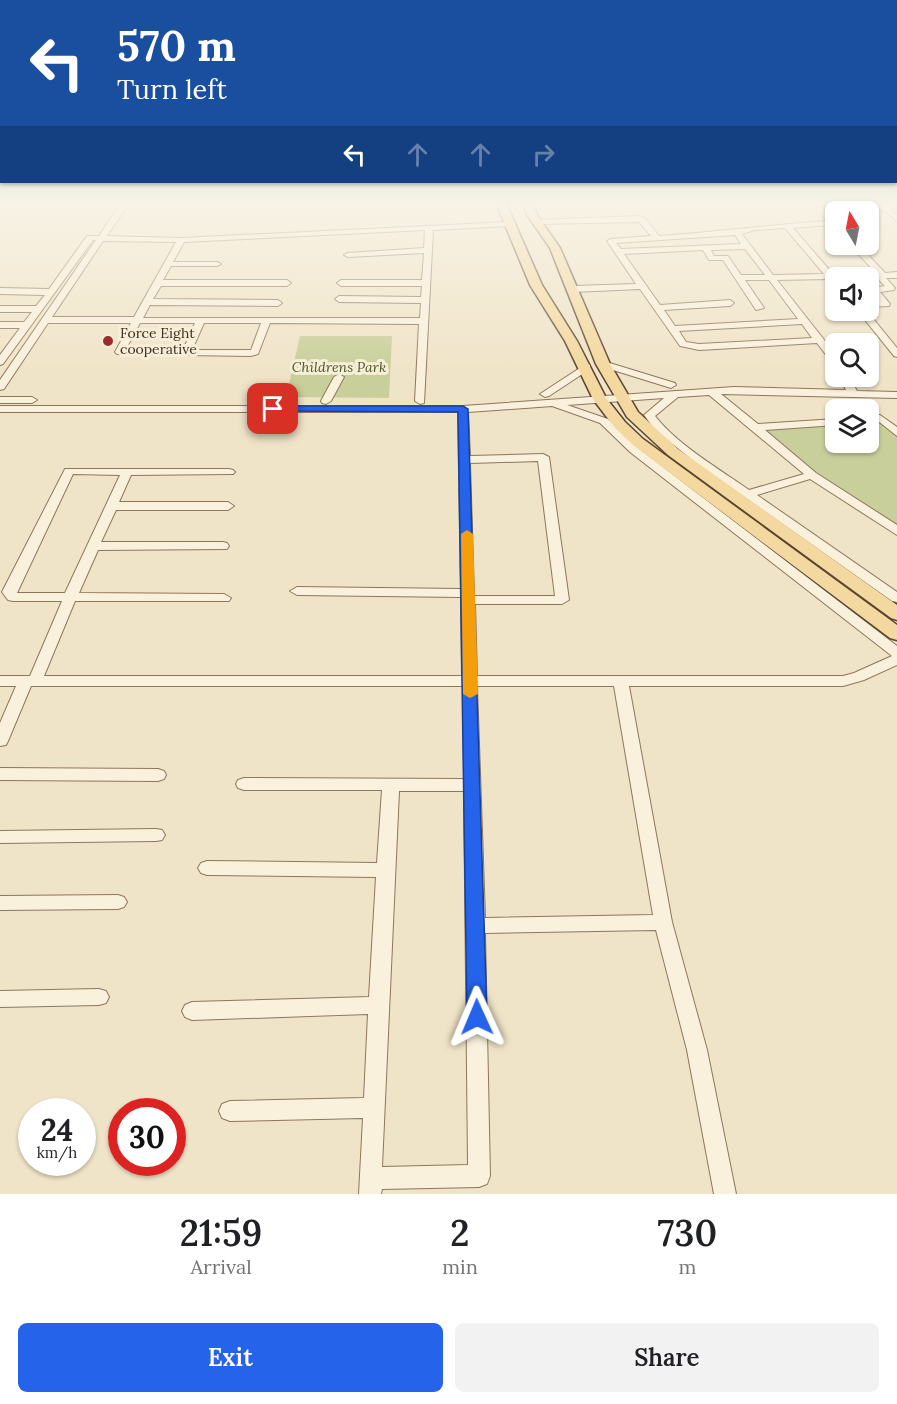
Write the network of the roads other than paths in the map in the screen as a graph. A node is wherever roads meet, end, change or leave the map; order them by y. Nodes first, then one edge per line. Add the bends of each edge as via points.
1 (75, 259) edge
2 (86, 259) edge
3 (171, 259) edge
4 (428, 259) edge
5 (525, 259) edge
6 (560, 259) edge
7 (624, 259) edge
8 (725, 259) edge
9 (757, 259) edge
10 (866, 259) edge
11 (168, 264) junction
12 (218, 264) dead end
13 (881, 275) junction
14 (897, 275) edge
15 (738, 278) junction
16 (771, 278) junction
17 (825, 279) edge
18 (157, 283) junction
19 (287, 283) dead end
20 (427, 283) junction
21 (341, 284) dead end
22 (642, 286) junction
23 (893, 286) edge
24 (573, 289) junction
25 (879, 290) edge
26 (0, 291) edge
27 (50, 292) junction
28 (879, 296) edge
29 (339, 299) dead end
30 (426, 300) junction
31 (147, 302) junction
32 (278, 303) dead end
33 (730, 303) dead end
34 (879, 304) edge
35 (657, 308) junction
36 (759, 308) dead end
37 (0, 309) edge
38 (38, 309) junction
39 (45, 320) junction
40 (137, 320) junction
41 (201, 321) junction
42 (266, 321) junction
43 (425, 321) junction
44 (805, 321) junction
45 (870, 321) edge
46 (0, 325) edge
47 (26, 325) junction
48 (672, 329) junction
49 (819, 340) junction
50 (0, 346) edge
51 (11, 346) junction
52 (825, 348) edge
53 (186, 353) junction
54 (897, 354) edge
55 (0, 362) edge
56 (603, 364) junction
57 (586, 367) junction
58 (339, 377) dead end
59 (825, 384) edge
60 (825, 386) edge
61 (879, 386) edge
62 (0, 387) edge
63 (859, 387) edge
64 (897, 387) edge
65 (673, 390) junction
66 (711, 391) junction
67 (619, 393) junction
68 (897, 394) edge
69 (599, 395) junction
70 (547, 398) junction
71 (0, 400) edge
72 (326, 401) junction
73 (420, 401) junction
74 (0, 409) edge
75 (463, 409) junction
76 (879, 418) edge
77 (825, 423) edge
78 (754, 428) junction
79 (897, 433) edge
80 (466, 459) junction
81 (127, 471) junction
82 (229, 472) dead end
83 (812, 475) junction
84 (747, 494) junction
85 (111, 506) junction
86 (228, 506) dead end
87 (785, 520) junction
88 (760, 523) junction
89 (732, 525) junction
90 (897, 531) edge
91 (93, 546) junction
92 (223, 546) dead end
93 (297, 591) dead end
94 (469, 596) junction
95 (897, 597) edge
96 (70, 598) junction
97 (224, 598) dead end
98 (897, 614) edge
99 (897, 634) edge
100 (897, 653) edge
101 (897, 659) edge
102 (0, 681) edge
103 (31, 681) junction
104 (470, 682) junction
105 (621, 682) junction
106 (0, 741) edge
107 (0, 774) edge
108 (158, 775) dead end
109 (244, 784) dead end
110 (391, 785) junction
111 (472, 785) junction
112 (156, 835) dead end
113 (0, 837) edge
114 (207, 868) dead end
115 (385, 870) junction
116 (118, 902) dead end
117 (0, 903) edge
118 (663, 922) junction
119 (476, 926) junction
120 (99, 996) dead end
121 (0, 999) edge
122 (378, 1005) junction
123 (192, 1011) dead end
124 (373, 1108) junction
125 (230, 1111) dead end
126 (370, 1186) edge
127 (725, 1194) edge

1 - 27 street
2 - 39 street
3 - 11 street
4 - 20 street
5 - 57 main road
6 - 24 main road
7 - 22 street
8 - 15 street
9 - 16 street
10 - 13 street
11 - 12 street
11 - 18 street
13 - 14 street
13 - 23 street
15 - 16 street
15 - 36 street
16 - 17 street
16 - 44 street
18 - 19 street
18 - 31 street
20 - 21 street
20 - 30 street
22 - 24 street
22 - 35 street
23 - 25 street
24 - 56 main road
26 - 27 street
27 - 38 street
28 - 34 street via 886,304
29 - 30 street
30 - 43 street
31 - 32 street
31 - 40 street
33 - 35 street
35 - 48 street
37 - 38 street
38 - 47 street
39 - 40 street
39 - 62 street
40 - 41 street
40 - 53 street via 120,352
41 - 42 street
41 - 53 street
42 - 43 street
42 - 53 street via 255,352
43 - 73 street
44 - 48 street
44 - 49 street
45 - 54 street
46 - 47 street
47 - 51 street
48 - 49 street via 681,342 694,347
49 - 52 street
50 - 51 street
51 - 55 street
56 - 65 street
56 - 67 main road
57 - 69 main road
57 - 70 street
58 - 72 street
59 - 65 street via 729,382
60 - 66 street
61 - 64 street
63 - 68 street
65 - 66 street
65 - 67 street
65 - 84 street via 649,418
66 - 78 street
67 - 69 street
67 - 88 main road via 632,414 653,435
69 - 70 street
69 - 88 main road via 638,442
70 - 73 street
70 - 75 street
70 - 89 street via 604,421 634,450
71 - 72 street
72 - 73 street
74 - 75 street
75 - 80 street
76 - 79 street
77 - 78 street
78 - 83 street
80 - 94 street
80 - 94 street via 543,457 562,600
81 - 82 street
81 - 85 street
81 - 96 street via 78,469 67,473 9,592 13,597
83 - 84 street
83 - 90 street
84 - 87 street
85 - 86 street
85 - 91 street
87 - 88 main road
87 - 95 street
88 - 89 main road
88 - 98 main road
88 - 99 main road
89 - 100 street
91 - 92 street
91 - 96 street
93 - 94 street
94 - 104 street
96 - 97 street
96 - 103 street
101 - 105 street via 843,681
102 - 103 street
103 - 104 street
103 - 106 street
104 - 105 street
104 - 111 street
105 - 118 street
107 - 108 street
109 - 110 street
110 - 111 street
110 - 115 street
111 - 119 street
112 - 113 street
114 - 115 street
115 - 122 street
116 - 117 street
118 - 119 street
118 - 127 street via 697,1050
119 - 126 street via 479,1176
120 - 121 street
122 - 123 street
122 - 124 street
124 - 125 street
124 - 126 street

